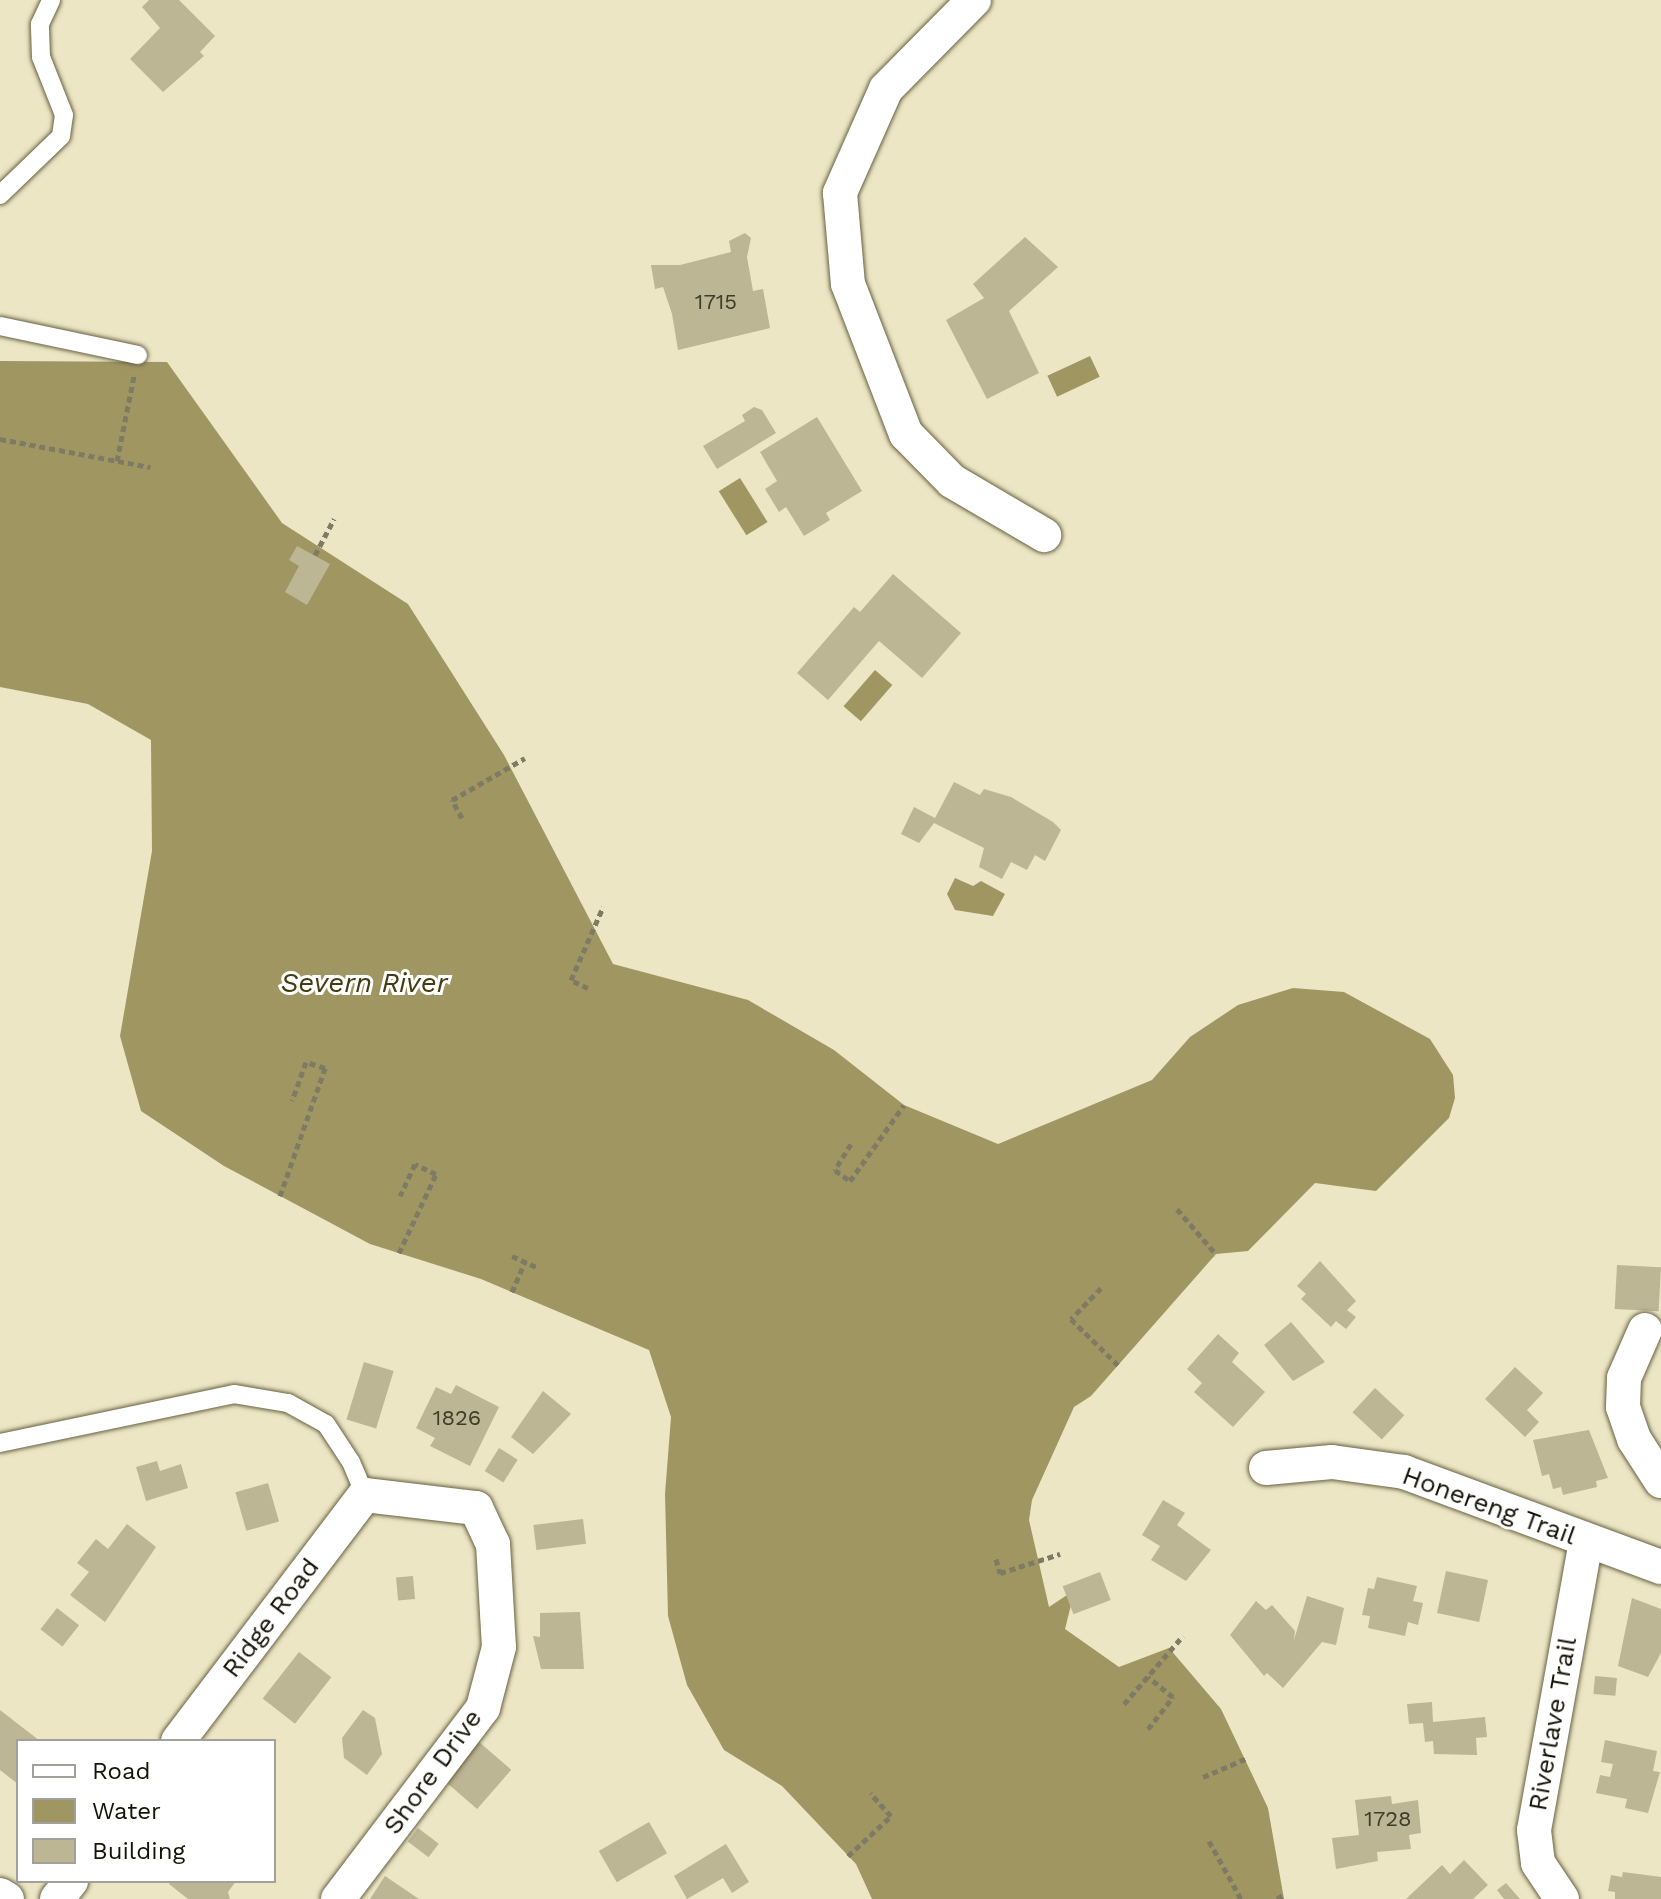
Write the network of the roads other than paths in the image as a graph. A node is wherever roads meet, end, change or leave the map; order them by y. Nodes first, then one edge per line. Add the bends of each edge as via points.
1 (51, 0) edge
2 (974, 0) edge
3 (0, 195) edge
4 (0, 326) edge
5 (138, 355) road end
6 (1044, 535) dead end
7 (1645, 1330) dead end
8 (0, 1443) edge
9 (1266, 1468) dead end
10 (1661, 1481) edge
11 (365, 1495) junction
12 (1586, 1541) junction
13 (1661, 1567) edge
14 (180, 1739) edge
15 (69, 1883) edge
16 (0, 1895) edge
17 (7, 1899) edge
18 (57, 1899) edge
19 (338, 1899) edge
20 (1562, 1899) edge

1 - 3 lane via 40,24 41,57 64,115 61,136
2 - 6 street via 886,89 840,193 848,284 906,434 952,481
4 - 5 lane
7 - 10 street via 1624,1378 1623,1407 1634,1439
8 - 11 lane via 234,1394 288,1403 326,1424
9 - 12 street, Honereng Trail via 1332,1462 1404,1472
11 - 14 street, Ridge Road
11 - 19 street, Shore Drive via 476,1508 493,1544 499,1647 483,1708
12 - 13 street, Honereng Trail
12 - 20 street, Riverlave Trail via 1534,1830 1538,1863
15 - 18 street
16 - 17 street

